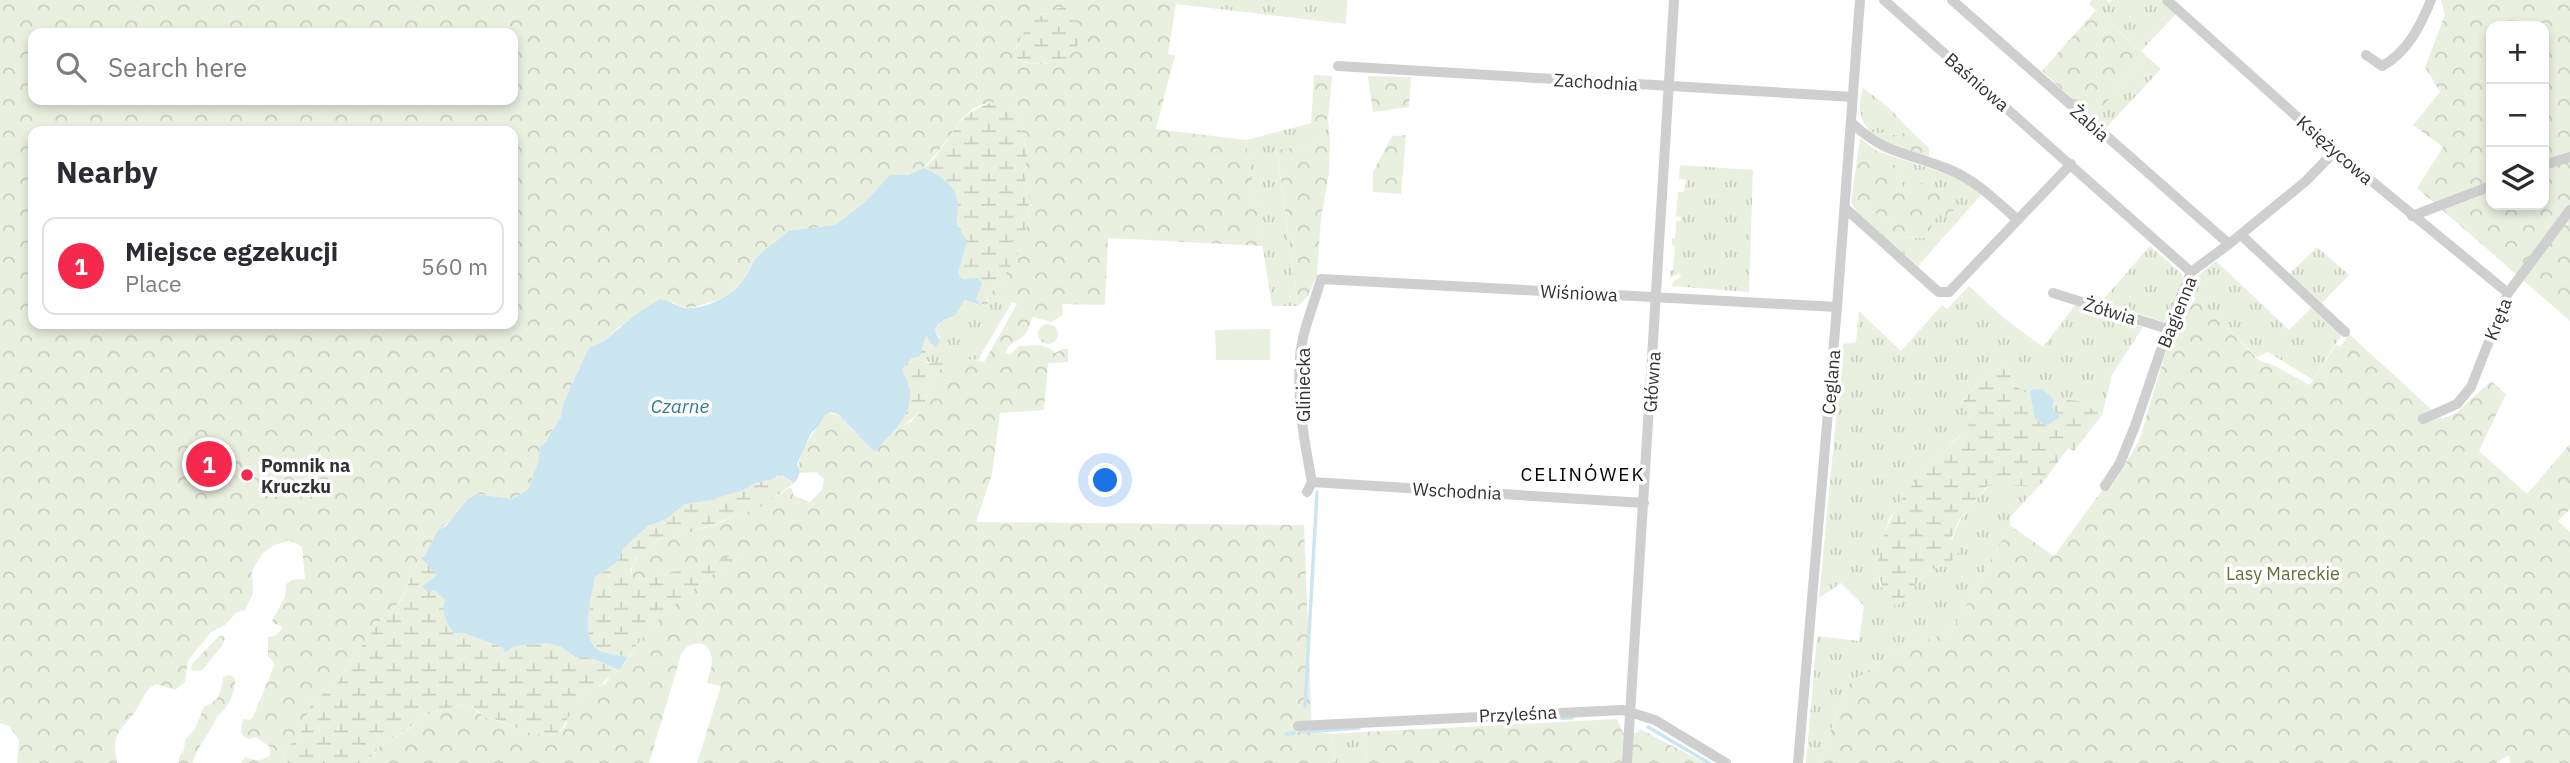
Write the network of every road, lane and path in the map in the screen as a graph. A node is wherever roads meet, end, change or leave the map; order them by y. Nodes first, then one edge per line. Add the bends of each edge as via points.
1 (1674, 0) edge
2 (1860, 0) edge
3 (1884, 0) edge
4 (1952, 0) edge
5 (2167, 0) edge
6 (2431, 0) edge
7 (2366, 55) dead end
8 (1338, 66) dead end
9 (1668, 86) junction
10 (1853, 97) junction
11 (1852, 123) junction
12 (2335, 151) junction
13 (2570, 157) edge
14 (2549, 163) edge
15 (2071, 164) junction
16 (2486, 188) edge
17 (1845, 208) junction
18 (2570, 210) edge
19 (2412, 216) junction
20 (2018, 220) junction
21 (2241, 234) junction
22 (2229, 244) junction
23 (2191, 272) junction
24 (1321, 279) joint
25 (2053, 293) dead end
26 (2508, 293) junction
27 (1657, 297) junction
28 (1837, 307) junction
29 (2168, 329) junction
30 (2345, 332) dead end
31 (2423, 419) dead end
32 (2105, 486) dead end
33 (1310, 487) joint
34 (1644, 503) junction
35 (1631, 713) junction
36 (1298, 726) dead end
37 (1627, 763) edge
38 (1726, 763) edge
39 (1798, 763) edge

1 - 9 street, Główna
2 - 10 street, Ceglana
3 - 15 street, Baśniowa
4 - 22 street, Żabia
5 - 12 street, Księżycowa
6 - 7 street via 2418,30 2393,60 2382,66
8 - 9 street, Zachodnia
9 - 10 street, Zachodnia
9 - 27 street, Główna
10 - 11 street, Ceglana
11 - 17 street, Ceglana
11 - 20 street via 1885,149 1975,182
12 - 19 street, Księżycowa
12 - 21 street, Bagienna
13 - 14 street
15 - 20 street
15 - 23 street, Baśniowa
16 - 19 street
17 - 20 street via 1942,292 1953,290
17 - 28 street, Ceglana
18 - 26 street, Kręta
19 - 26 street, Księżycowa
21 - 22 street, Bagienna
21 - 30 street
22 - 23 street, Bagienna
23 - 29 street, Bagienna
24 - 27 street, Wiśniowa
24 - 33 street, Gliniecka via 1300,356
25 - 29 street, Żółwia
26 - 31 street, Kręta via 2471,387 2457,404
27 - 28 street, Wiśniowa
27 - 34 street, Główna
28 - 39 street, Ceglana
29 - 32 street, Bagienna via 2135,426
33 - 34 street, Wschodnia
34 - 35 street, Główna
35 - 36 street, Przyleśna via 1612,710
35 - 37 street, Główna
35 - 38 street, Przyleśna via 1655,720

